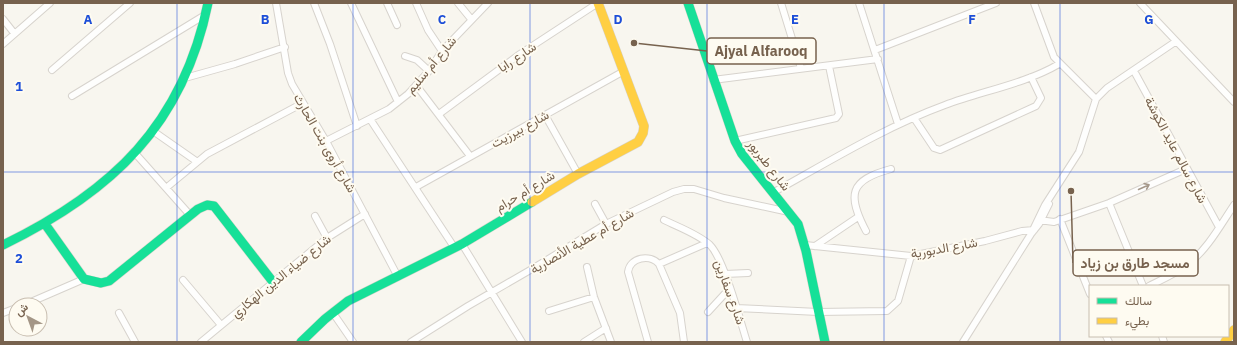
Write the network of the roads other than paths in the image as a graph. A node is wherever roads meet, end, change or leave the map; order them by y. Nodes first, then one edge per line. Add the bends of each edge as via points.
1 (50, 3) edge
2 (130, 3) edge
3 (208, 3) edge
4 (276, 3) edge
5 (314, 3) edge
6 (351, 3) edge
7 (387, 3) edge
8 (416, 3) edge
9 (458, 3) edge
10 (488, 3) edge
11 (598, 3) edge
12 (688, 3) edge
13 (781, 3) edge
14 (859, 3) edge
15 (996, 3) edge
16 (1034, 3) edge
17 (1140, 3) edge
18 (205, 15) junction
19 (3, 19) edge
20 (471, 19) junction
21 (397, 25) dead end
22 (14, 34) junction
23 (1175, 42) junction
24 (3, 44) edge
25 (285, 47) junction
26 (875, 50) junction
27 (442, 51) junction
28 (405, 56) dead end
29 (878, 59) junction
30 (1059, 64) junction
31 (828, 66) junction
32 (801, 68) junction
33 (52, 70) dead end
34 (429, 71) junction
35 (624, 71) junction
36 (1134, 71) junction
37 (1031, 77) junction
38 (185, 78) junction
39 (713, 80) junction
40 (416, 85) junction
41 (72, 96) dead end
42 (1096, 99) junction
43 (398, 102) junction
44 (1234, 102) edge
45 (302, 103) junction
46 (439, 114) junction
47 (546, 115) junction
48 (914, 118) junction
49 (370, 119) junction
50 (898, 124) junction
51 (357, 126) junction
52 (153, 131) junction
53 (326, 141) junction
54 (735, 141) junction
55 (134, 152) junction
56 (470, 156) junction
57 (196, 161) junction
58 (891, 169) dead end
59 (1186, 169) junction
60 (578, 174) junction
61 (416, 187) junction
62 (166, 188) junction
63 (774, 192) junction
64 (1109, 203) junction
65 (595, 204) dead end
66 (1234, 205) edge
67 (789, 212) junction
68 (365, 214) junction
69 (190, 215) junction
70 (315, 216) dead end
71 (858, 217) junction
72 (1041, 218) junction
73 (1060, 219) junction
74 (664, 220) dead end
75 (45, 224) junction
76 (606, 224) junction
77 (1219, 227) junction
78 (866, 231) dead end
79 (1033, 232) junction
80 (327, 238) junction
81 (707, 243) junction
82 (3, 245) edge
83 (805, 245) junction
84 (458, 246) junction
85 (815, 246) junction
86 (911, 256) junction
87 (659, 264) junction
88 (587, 267) dead end
89 (748, 273) dead end
90 (724, 274) junction
91 (397, 275) junction
92 (84, 279) junction
93 (183, 280) dead end
94 (273, 282) junction
95 (1143, 285) edge
96 (1151, 285) edge
97 (730, 288) junction
98 (1089, 292) edge
99 (491, 293) junction
100 (594, 296) junction
101 (42, 297) edge
102 (736, 308) junction
103 (549, 311) dead end
104 (333, 312) junction
105 (708, 312) dead end
106 (818, 312) junction
107 (119, 313) dead end
108 (221, 325) junction
109 (606, 328) junction
110 (1234, 339) edge
111 (135, 342) edge
112 (200, 342) edge
113 (301, 342) edge
114 (353, 342) edge
115 (411, 342) edge
116 (522, 342) edge
117 (584, 342) edge
118 (612, 342) edge
119 (648, 342) edge
120 (684, 342) edge
121 (747, 342) edge
122 (826, 342) edge
123 (962, 342) edge
124 (1232, 342) edge

1 - 22 street
2 - 33 street
3 - 18 street
4 - 25 street, شارع أروى بنت الحارث
5 - 51 street
6 - 43 street
7 - 21 street
8 - 27 street via 428,30
9 - 20 street
10 - 20 street, شارع أم سليم
11 - 35 street, شارع أم حرام
11 - 46 street, شارع رابا via 514,58
12 - 39 street, شارع طبربور
13 - 32 street
14 - 26 street
15 - 26 street
16 - 30 street via 1050,49
17 - 23 street
18 - 38 street
18 - 41 street
19 - 22 street
20 - 27 street, شارع أم سليم
22 - 24 street
23 - 36 street
23 - 44 street
25 - 38 street
25 - 45 street, شارع أروى بنت الحارث via 290,79
26 - 29 street
27 - 34 street, شارع أم سليم
28 - 34 street via 420,62
29 - 31 street
29 - 50 street
30 - 37 street
30 - 42 street
31 - 32 street
31 - 54 street via 839,114 836,118
32 - 39 street
34 - 40 street, شارع أم سليم
35 - 47 street, شارع بيرزيت
35 - 60 street, شارع أم حرام via 644,126 643,133 634,145
36 - 42 street via 1107,88
36 - 59 street, شارع سالم عايد الكوشة
37 - 48 street via 969,96
37 - 48 street via 1041,98 1036,106 940,150 934,148
38 - 52 street
39 - 54 street, شارع طبربور
40 - 43 street, شارع أم سليم
40 - 46 street
42 - 72 street via 1079,152
43 - 49 street, شارع أم سليم
45 - 53 street, شارع أروى بنت الحارث
45 - 57 street
46 - 56 street
47 - 56 street, شارع بيرزيت
47 - 60 street
48 - 50 street
49 - 51 street, شارع أم سليم
49 - 61 street
50 - 63 street
51 - 53 street, شارع أم سليم
52 - 55 street
52 - 57 street
53 - 68 street, شارع أروى بنت الحارث
54 - 63 street, شارع طبربور via 742,154
55 - 62 street
55 - 75 street via 84,197
56 - 61 street, شارع بيرزيت
57 - 62 street
58 - 71 street via 870,176 860,183 853,197
64 -> 59 street
59 - 77 street, شارع سالم عايد الكوشة
60 - 84 street, شارع أم حرام
61 - 84 street
62 - 69 street
63 - 67 street, شارع طبربور
64 - 73 street
64 - 95 street
65 - 76 street
66 - 77 street
67 - 76 street, شارع أم عطية الأنصارية via 684,188
67 - 83 street, شارع طبربور via 798,224
68 - 80 street, شارع ضياء الدين الهكاري
68 - 91 street, شارع أروى بنت الحارث
69 - 92 street via 107,283
69 - 94 street via 204,205 214,206
70 - 80 street
71 - 78 street
71 - 85 street
72 - 73 street via 1049,222
72 - 79 street
73 - 98 street
74 - 81 street
75 - 82 street
75 - 92 street
76 - 99 street, شارع أم عطية الأنصارية
77 - 96 street via 1205,247 1185,267
79 - 86 street, شارع الدبورية via 1022,231 929,254
79 - 123 street
80 - 94 street, شارع ضياء الدين الهكاري
81 - 87 street
81 - 90 street, شارع سفارين via 714,250
83 - 85 street, شارع الدبورية
83 - 106 street, شارع طبربور
84 - 91 street, شارع أم حرام
84 - 99 street
85 - 86 street, شارع الدبورية
86 - 106 street via 898,301 892,308 880,312
87 - 119 street via 652,259 641,259 632,263 628,270
87 - 120 street via 680,313
88 - 100 street
89 - 90 street
90 - 97 street, شارع سفارين
91 - 104 street, شارع أم حرام
92 - 101 street
93 - 108 street
94 - 108 street, شارع ضياء الدين الهكاري
97 - 102 street, شارع سفارين
97 - 105 street
99 - 115 street, شارع أم عطية الأنصارية
99 - 116 street
100 - 103 street
100 - 109 street
102 - 106 street
102 - 121 street, شارع سفارين
104 - 113 street, شارع أم حرام
104 - 114 street
106 - 122 street, شارع طبربور
107 - 111 street
108 - 112 street, شارع ضياء الدين الهكاري
109 - 117 street
109 - 118 street
110 - 124 street

